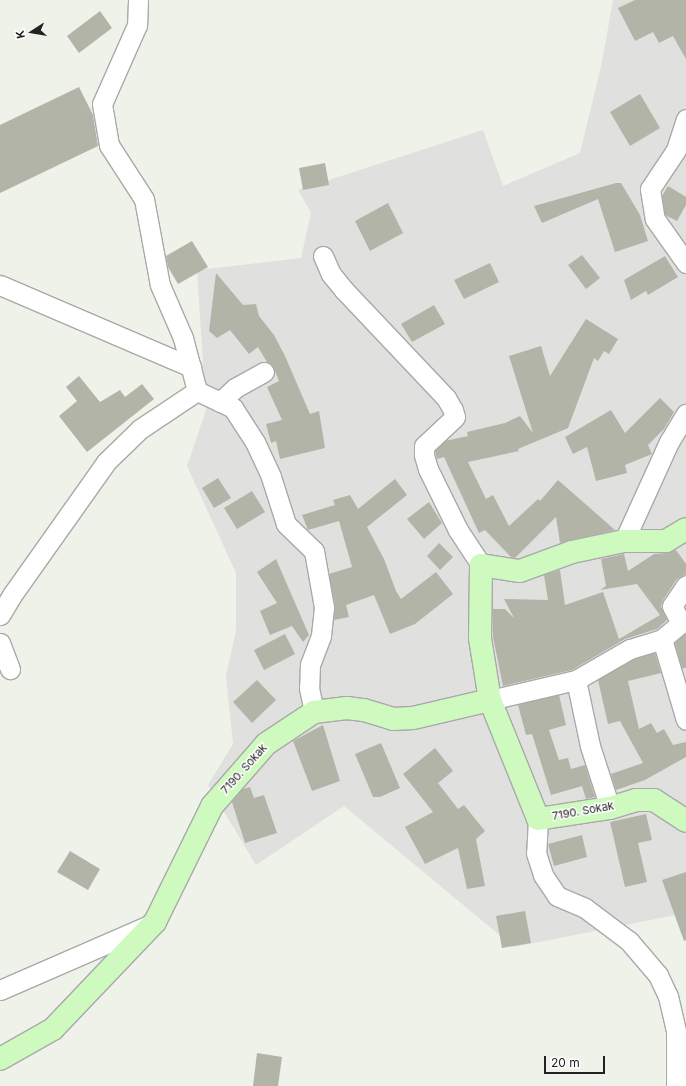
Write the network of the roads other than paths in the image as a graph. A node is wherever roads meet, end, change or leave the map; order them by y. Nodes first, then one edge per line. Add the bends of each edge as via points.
1 (138, 0) edge
2 (686, 119) edge
3 (323, 256) dead end
4 (686, 263) edge
5 (0, 285) edge
6 (191, 367) junction
7 (264, 372) dead end
8 (197, 391) junction
9 (220, 402) junction
10 (686, 414) edge
11 (686, 528) edge
12 (624, 541) junction
13 (480, 565) junction
14 (686, 585) edge
15 (0, 615) edge
16 (662, 639) junction
17 (0, 644) edge
18 (10, 669) dead end
19 (576, 680) junction
20 (490, 700) junction
21 (314, 712) junction
22 (686, 720) edge
23 (610, 808) junction
24 (538, 819) junction
25 (686, 821) edge
26 (155, 922) junction
27 (0, 990) edge
28 (0, 1059) edge
29 (676, 1086) edge

1 - 6 street via 137,25 102,104 109,146 144,198 160,285 183,338
2 - 4 street via 676,150 650,189 655,220
3 - 13 street via 330,274 446,398 453,410 455,417 424,446 424,455 428,469 458,530
5 - 6 street
6 - 8 street
7 - 9 street via 235,388
8 - 9 street
8 - 15 street via 140,429 106,462
9 - 21 street via 233,408 255,442 271,477 286,524 314,552 324,607 321,636 310,664 309,688
10 - 12 street via 669,442
11 - 12 street via 666,542
12 - 13 street via 572,552 520,571
13 - 20 street via 480,638
14 - 16 street via 672,606 681,622
16 - 19 street via 630,649
16 - 22 street
17 - 18 street
19 - 20 street
19 - 23 street via 590,746
20 - 21 street, 7190. Sokak via 400,719 347,708
20 - 24 street, 7190. Sokak
21 - 26 street, 7190. Sokak via 266,744 212,806
23 - 24 street, 7190. Sokak
23 - 25 street, 7190. Sokak via 636,800 654,800
24 - 29 street via 536,853 543,875 557,896 585,908 629,941 658,975 668,996 676,1032
26 - 27 street
26 - 28 street, 7190. Sokak via 53,1029

